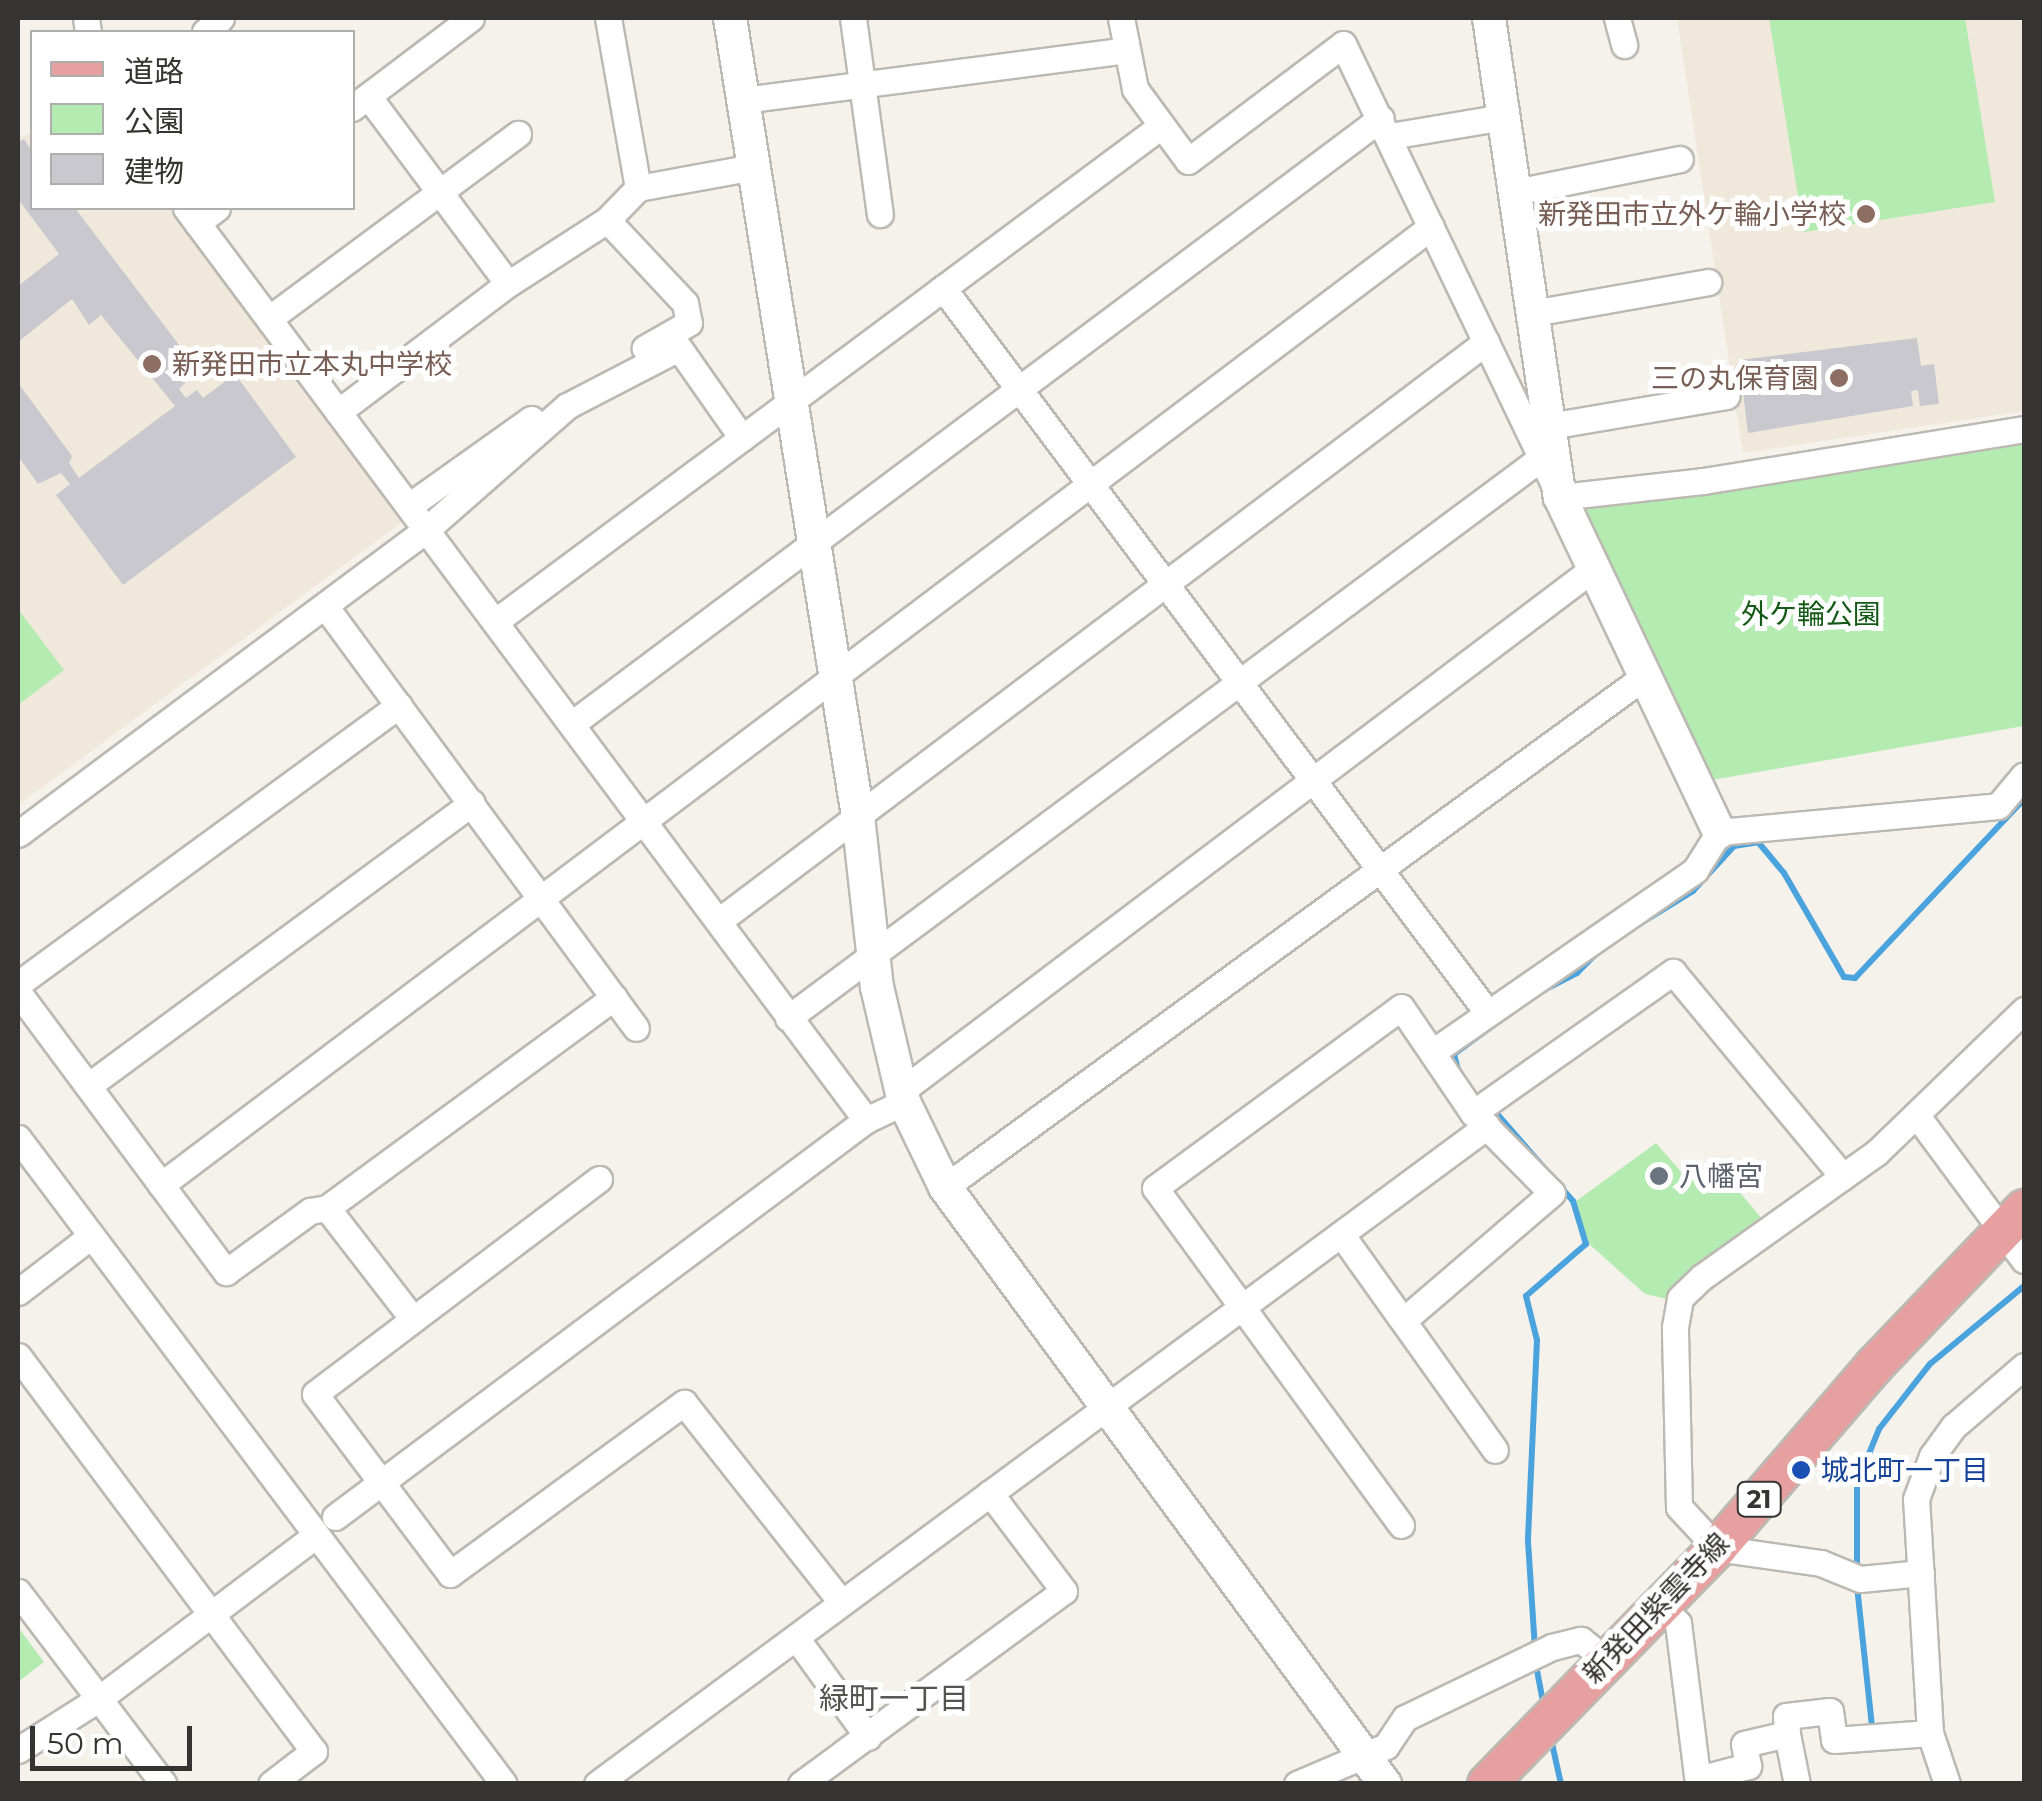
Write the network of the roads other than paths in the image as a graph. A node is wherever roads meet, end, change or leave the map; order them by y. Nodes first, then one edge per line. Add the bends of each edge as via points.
1 (471, 18) edge
2 (608, 18) edge
3 (730, 18) edge
4 (853, 18) edge
5 (1121, 18) edge
6 (1489, 18) edge
7 (1617, 18) edge
8 (443, 26) edge
9 (1624, 45) dead end
10 (1126, 50) junction
11 (862, 81) junction
12 (743, 100) junction
13 (360, 102) edge
14 (1504, 117) junction
15 (1160, 126) junction
16 (1386, 127) junction
17 (518, 134) dead end
18 (1680, 159) dead end
19 (753, 167) junction
20 (638, 188) junction
21 (442, 191) junction
22 (1514, 192) junction
23 (200, 213) edge
24 (880, 214) dead end
25 (608, 220) junction
26 (1431, 227) junction
27 (1708, 282) dead end
28 (508, 284) junction
29 (943, 288) junction
30 (1533, 312) junction
31 (270, 318) junction
32 (1486, 342) junction
33 (1023, 386) junction
34 (1726, 396) dead end
35 (788, 404) junction
36 (338, 412) junction
37 (2024, 429) edge
38 (742, 438) junction
39 (1545, 442) junction
40 (1094, 484) junction
41 (1560, 497) junction
42 (409, 506) junction
43 (428, 529) junction
44 (815, 542) junction
45 (1594, 568) junction
46 (1167, 582) junction
47 (324, 606) junction
48 (496, 622) junction
49 (1645, 676) junction
50 (834, 682) junction
51 (1240, 682) junction
52 (399, 705) junction
53 (573, 724) junction
54 (2024, 775) edge
55 (1312, 781) junction
56 (472, 803) junction
57 (858, 816) junction
58 (649, 822) junction
59 (1719, 832) junction
60 (18, 834) edge
61 (1377, 868) junction
62 (543, 900) junction
63 (720, 920) junction
64 (875, 954) junction
65 (18, 988) edge
66 (614, 997) junction
67 (2024, 1010) edge
68 (1487, 1012) junction
69 (788, 1018) junction
70 (636, 1028) dead end
71 (1434, 1050) junction
72 (88, 1086) junction
73 (904, 1095) junction
74 (1918, 1117) junction
75 (1480, 1119) junction
76 (866, 1120) junction
77 (18, 1138) edge
78 (1843, 1177) junction
79 (599, 1179) dead end
80 (162, 1185) junction
81 (945, 1187) junction
82 (327, 1208) junction
83 (2017, 1233) edge
84 (1341, 1234) junction
85 (91, 1236) junction
86 (18, 1292) edge
87 (1246, 1306) junction
88 (412, 1318) junction
89 (1404, 1320) junction
90 (18, 1356) edge
91 (2024, 1366) edge
92 (1107, 1403) junction
93 (1496, 1450) dead end
94 (382, 1480) junction
95 (990, 1492) junction
96 (335, 1517) dead end
97 (1402, 1525) dead end
98 (315, 1536) junction
99 (1716, 1548) junction
100 (1920, 1573) junction
101 (18, 1592) edge
102 (841, 1602) junction
103 (1660, 1606) junction
104 (212, 1614) junction
105 (797, 1639) junction
106 (1605, 1659) junction
107 (100, 1698) junction
108 (1788, 1734) junction
109 (1930, 1734) junction
110 (868, 1737) junction
111 (18, 1750) edge
112 (1363, 1756) junction
113 (1698, 1781) edge
114 (164, 1784) edge
115 (271, 1784) edge
116 (504, 1784) edge
117 (597, 1784) edge
118 (801, 1784) edge
119 (1297, 1784) edge
120 (1386, 1784) edge
121 (1487, 1784) edge
122 (1797, 1784) edge
123 (1947, 1784) edge

1 - 8 street
2 - 20 street
3 - 12 street
4 - 11 street
5 - 10 street
6 - 14 street
7 - 9 street
8 - 13 street
10 - 11 street
10 - 15 street via 1136,89
11 - 12 street
11 - 24 street
12 - 19 street
13 - 21 street
14 - 16 street
14 - 22 street
15 - 16 street via 1188,160 1343,44
15 - 29 street
16 - 26 street
16 - 33 street
17 - 21 street
18 - 22 street
19 - 20 street
19 - 35 street
20 - 25 street
21 - 28 street
21 - 31 street
22 - 30 street
23 - 31 street
25 - 28 street
25 - 42 street via 685,303 689,323 565,394
26 - 32 street
26 - 40 street
27 - 30 street
28 - 36 street
29 - 33 street
29 - 35 street
30 - 39 street
31 - 36 street
32 - 39 street
32 - 46 street
33 - 40 street
33 - 44 street
34 - 39 street
35 - 38 street
35 - 44 street
36 - 42 street
37 - 41 street via 1704,481
38 - 43 street via 679,348 566,406
38 - 48 street
39 - 41 street
39 - 51 street
40 - 46 street
40 - 50 street
41 - 45 street
42 - 43 street
43 - 47 street
43 - 48 street
44 - 50 street
44 - 53 street
45 - 49 street
45 - 55 street
46 - 51 street
46 - 57 street
47 - 52 street
47 - 60 street
48 - 53 street
49 - 59 street
49 - 61 street
50 - 57 street
50 - 58 street
51 - 55 street
51 - 64 street
52 - 56 street
52 - 65 street
53 - 58 street
54 - 59 street via 1998,806
55 - 61 street
55 - 73 street
56 - 62 street
56 - 72 street
57 - 63 street
57 - 64 street
58 - 62 street
58 - 63 street
59 - 68 street via 1695,870
61 - 68 street
61 - 81 street
62 - 66 street
62 - 80 street
63 - 69 street
64 - 69 street
64 - 73 street
65 - 72 street
66 - 70 street
66 - 82 street
67 - 74 street
68 - 71 street
69 - 76 street
71 - 75 street
71 - 87 street via 1401,1007 1155,1188
72 - 80 street
73 - 76 street
73 - 81 street
74 - 78 street
74 - 83 street
75 - 78 street via 1673,972
75 - 84 street
75 - 89 street via 1552,1193
76 - 94 street
77 - 85 street
78 - 99 street via 1680,1298 1678,1507
79 - 88 street
80 - 82 street via 226,1272 310,1211
81 - 92 street
82 - 88 street
83 - 99 main road, 新発田紫雲寺線 / 21
84 - 87 street
84 - 89 street
85 - 86 street
85 - 98 street
87 - 92 street
87 - 97 street
88 - 94 street via 315,1394
89 - 93 street
90 - 104 street
91 - 100 street via 1954,1426 1932,1456 1916,1498
92 - 95 street
92 - 112 street
94 - 96 street
94 - 102 street via 450,1574 684,1404
95 - 102 street
95 - 110 street via 1064,1591
98 - 104 street
98 - 116 street
99 - 100 street via 1821,1563 1860,1580
99 - 103 main road, 新発田紫雲寺線 / 21
100 - 109 street
101 - 107 street
102 - 105 street
103 - 106 main road, 新発田紫雲寺線 / 21
103 - 113 street via 1678,1623
104 - 107 street
104 - 115 street via 314,1752
105 - 110 street
105 - 117 street
106 - 112 street via 1581,1640 1552,1646 1404,1718 1386,1746
106 - 121 main road, 新発田紫雲寺線 / 21
107 - 111 street
107 - 114 street
108 - 109 street via 1786,1716 1830,1711 1834,1740
108 - 113 street via 1744,1744 1748,1766
108 - 122 street
109 - 123 street
110 - 118 street
112 - 119 street
112 - 120 street

